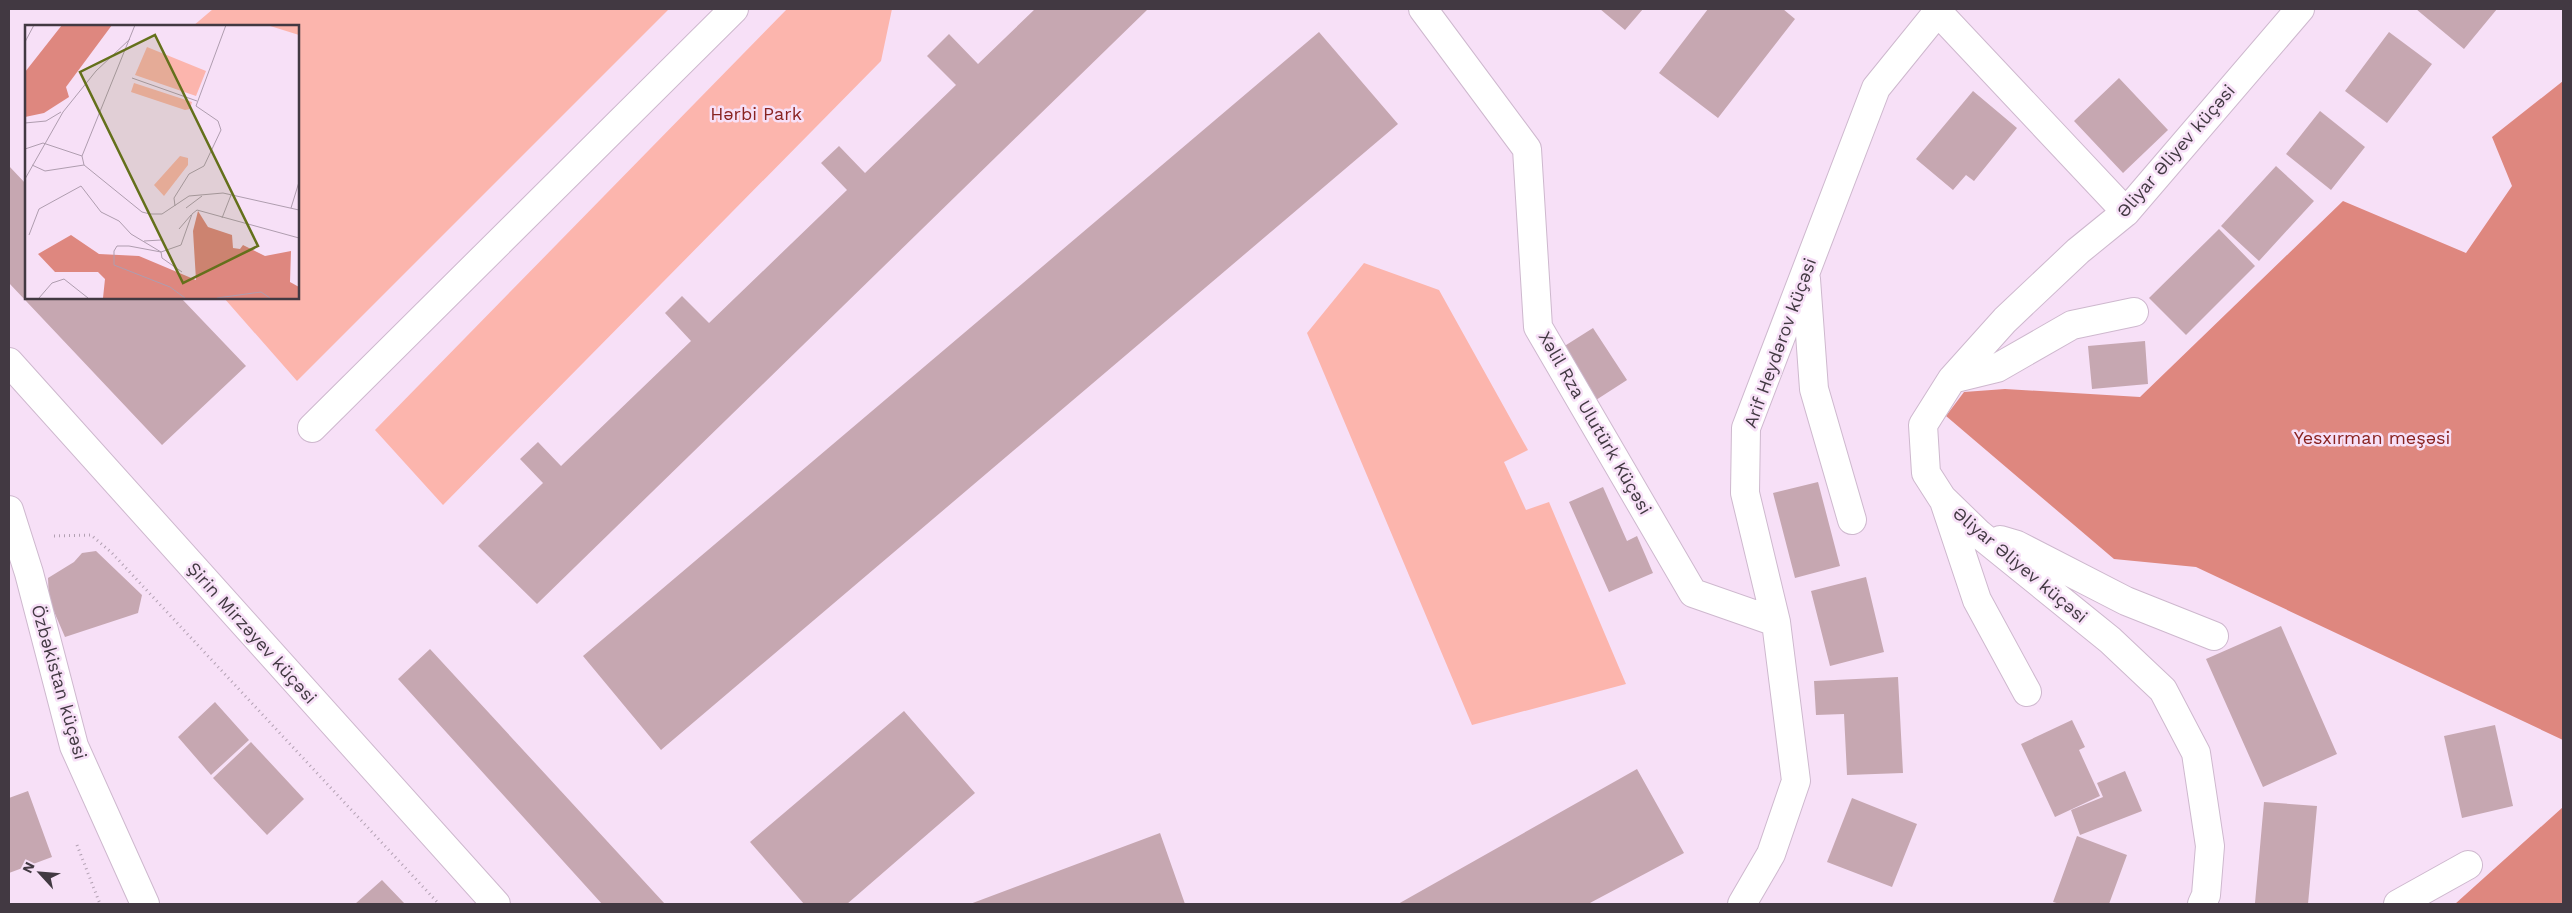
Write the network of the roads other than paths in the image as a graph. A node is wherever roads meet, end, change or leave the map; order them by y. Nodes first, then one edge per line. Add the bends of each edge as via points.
1 (734, 9) edge
2 (1422, 9) edge
3 (2300, 9) edge
4 (1938, 10) edge
5 (2126, 212) junction
6 (1806, 270) junction
7 (2134, 312) dead end
8 (9, 362) edge
9 (1952, 378) junction
10 (312, 428) dead end
11 (1942, 498) junction
12 (9, 510) edge
13 (1852, 520) dead end
14 (1980, 534) junction
15 (1776, 622) junction
16 (2214, 636) dead end
17 (2027, 692) dead end
18 (2468, 865) dead end
19 (145, 904) edge
20 (496, 904) edge
21 (1742, 904) edge
22 (2202, 904) edge
23 (2398, 904) edge

1 - 10 street
2 - 15 street, Xəlil Rza Ulutürk Küçəsi via 1527,149 1538,326 1693,592
3 - 5 street, Əliyar Əliyev küçəsi
4 - 5 street
4 - 6 street, Arif Heydərov küçəsi via 1876,88
5 - 9 street, Əliyar Əliyev küçəsi via 2078,251 2005,320
6 - 13 street via 1814,389
6 - 15 street, Arif Heydərov küçəsi via 1746,428 1745,493
7 - 9 street via 2072,325 1997,368
8 - 20 street, Şirin Mirzəyev küçəsi
9 - 11 street, Əliyar Əliyev küçəsi via 1923,425 1926,473
11 - 14 street, Əliyar Əliyev küçəsi
11 - 17 street via 1977,600
12 - 19 street, Özbəkistan küçəsi via 74,746
14 - 16 street via 2016,545 2126,601
14 - 22 street, Əliyar Əliyev küçəsi via 2110,640 2163,690 2196,753 2210,846 2206,895
15 - 21 street, Arif Heydərov küçəsi via 1796,781 1771,854
18 - 23 street

